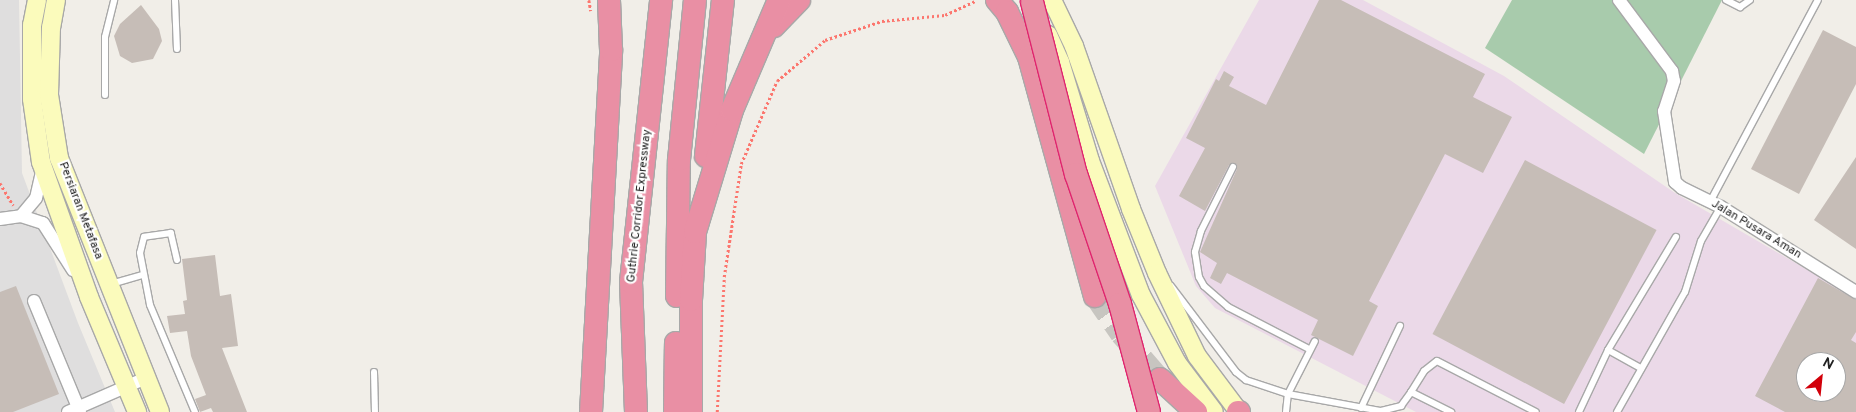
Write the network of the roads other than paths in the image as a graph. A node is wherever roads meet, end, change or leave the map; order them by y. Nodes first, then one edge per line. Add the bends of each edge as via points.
1 (37, 0) edge
2 (56, 0) edge
3 (114, 0) edge
4 (175, 0) edge
5 (609, 0) edge
6 (661, 0) edge
7 (695, 0) edge
8 (723, 0) edge
9 (779, 0) edge
10 (799, 0) edge
11 (997, 0) edge
12 (1619, 0) edge
13 (1726, 0) edge
14 (1750, 0) edge
15 (1038, 1) edge
16 (1815, 1) edge
17 (767, 34) junction
18 (177, 48) dead end
19 (105, 95) dead end
20 (43, 166) junction
21 (1233, 167) dead end
22 (1716, 204) junction
23 (21, 216) junction
24 (0, 219) edge
25 (695, 232) junction
26 (1676, 237) dead end
27 (177, 260) dead end
28 (1157, 273) junction
29 (144, 275) junction
30 (632, 282) junction
31 (108, 285) junction
32 (1856, 292) edge
33 (1095, 296) tunnel mouth
34 (89, 297) junction
35 (34, 300) dead end
36 (1400, 326) dead end
37 (1315, 341) dead end
38 (1309, 349) junction
39 (1608, 350) junction
40 (1640, 368) junction
41 (374, 372) dead end
42 (146, 378) junction
43 (1160, 379) tunnel mouth
44 (127, 387) junction
45 (1411, 392) junction
46 (1288, 394) junction
47 (1361, 408) junction
48 (1350, 409) edge
49 (76, 411) edge
50 (137, 412) edge
51 (160, 412) edge
52 (195, 412) edge
53 (375, 412) edge
54 (591, 412) edge
55 (621, 412) edge
56 (636, 412) edge
57 (675, 412) edge
58 (691, 412) edge
59 (1149, 412) edge
60 (1196, 412) edge
61 (1214, 412) edge
62 (1239, 412) edge
63 (1286, 412) edge
64 (1451, 412) edge
65 (1536, 412) edge
66 (1579, 412) edge
67 (1617, 412) edge

1 - 20 main road, Persiaran Metafasa via 32,25 32,99
2 - 31 main road, Persiaran Metafasa via 51,27 49,95 59,158
3 - 19 lane via 105,37
4 - 18 lane
5 - 54 highway via 611,50
6 - 30 highway, Guthrie Corridor Expressway
7 - 57 highway via 679,160
8 - 25 highway
9 - 17 highway
10 - 17 highway
11 - 33 highway via 1007,12 1029,57
12 - 22 street, Jalan Pusara Aman via 1672,71 1674,81 1664,111 1675,182
13 - 14 lane via 1740,7
15 - 28 main road via 1074,46
15 - 59 highway, bridge via 1076,174 1120,304
15 - 61 main road via 1090,161 1141,295 1177,363
16 - 22 lane
17 - 25 highway via 732,110
20 - 23 street via 36,198
20 - 34 main road, Persiaran Metafasa
21 - 38 lane via 1200,231 1195,252 1199,277 1204,286 1228,307
22 - 32 street, Jalan Pusara Aman
22 - 40 lane via 1685,292
23 - 24 street
23 - 34 street via 43,223 49,229
25 - 58 highway
26 - 39 lane
27 - 29 lane via 171,233 148,234 140,244
28 - 46 lane via 1182,298 1236,372 1246,380
28 - 62 main road via 1198,356
29 - 31 lane
29 - 52 lane via 150,305
30 - 55 highway
30 - 56 highway, Guthrie Corridor Expressway
31 - 42 main road, Persiaran Metafasa
34 - 44 main road, Persiaran Metafasa
35 - 49 street
36 - 47 lane
37 - 38 lane
38 - 46 lane
39 - 40 lane
39 - 66 lane
40 - 67 lane
41 - 53 lane
42 - 44 street
42 - 51 main road, Persiaran Metafasa
43 - 60 highway
44 - 49 street
44 - 50 main road, Persiaran Metafasa
45 - 47 lane via 1401,406 1391,410
45 - 64 lane
45 - 65 lane via 1424,371 1437,361
46 - 48 lane
46 - 63 lane
47 - 48 lane

